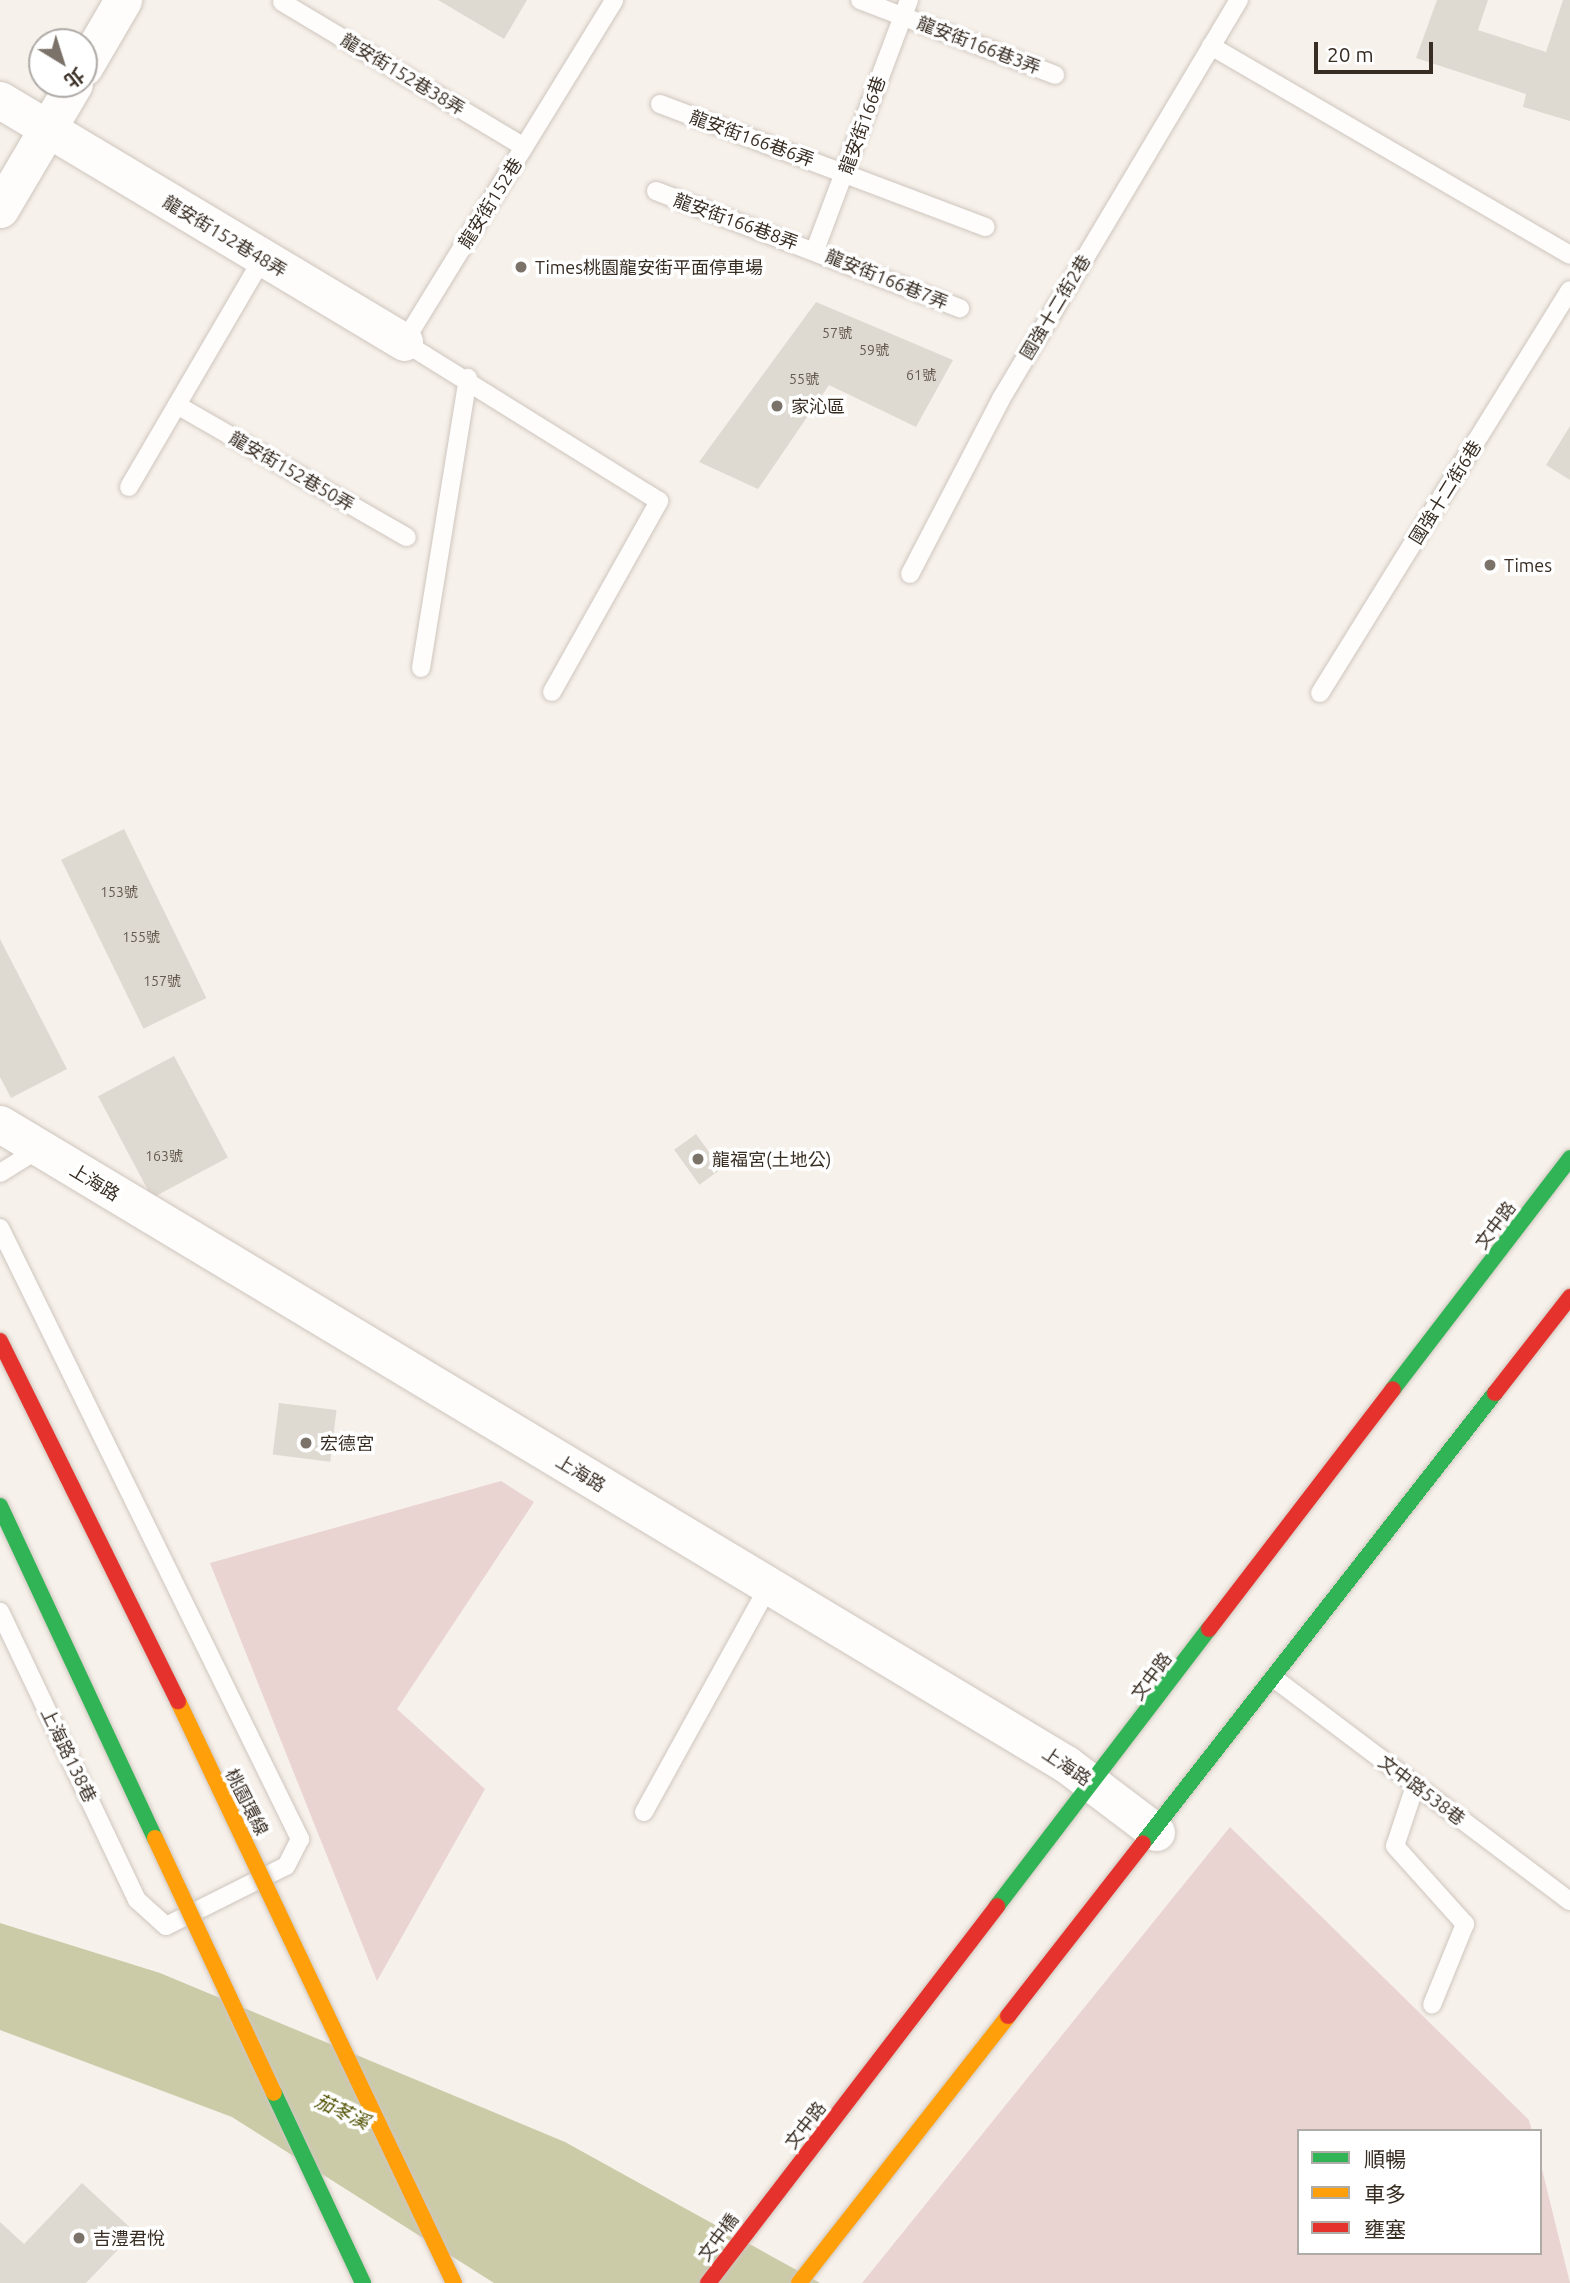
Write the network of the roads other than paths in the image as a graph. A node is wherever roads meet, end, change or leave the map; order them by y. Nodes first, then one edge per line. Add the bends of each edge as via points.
1 (123, 0) edge
2 (614, 0) edge
3 (860, 0) edge
4 (1239, 0) edge
5 (282, 2) edge
6 (906, 8) edge
7 (98, 42) edge
8 (1212, 46) junction
9 (1055, 75) dead end
10 (65, 98) edge
11 (0, 100) edge
12 (660, 104) dead end
13 (46, 130) junction
14 (524, 147) junction
15 (844, 173) junction
16 (656, 191) dead end
17 (0, 209) edge
18 (986, 227) dead end
19 (815, 250) junction
20 (1570, 254) edge
21 (262, 259) junction
22 (1570, 290) edge
23 (960, 308) dead end
24 (404, 342) junction
25 (468, 378) junction
26 (177, 405) junction
27 (129, 487) dead end
28 (407, 537) dead end
29 (909, 575) dead end
30 (422, 668) dead end
31 (552, 692) dead end
32 (1320, 694) dead end
33 (0, 1124) edge
34 (40, 1149) junction
35 (1570, 1158) edge
36 (0, 1173) edge
37 (0, 1228) edge
38 (1570, 1297) edge
39 (0, 1341) edge
40 (0, 1506) edge
41 (769, 1586) junction
42 (0, 1612) edge
43 (1275, 1679) junction
44 (1092, 1783) junction
45 (1415, 1786) junction
46 (644, 1812) dead end
47 (1156, 1832) junction
48 (1570, 1901) edge
49 (1432, 2005) dead end
50 (760, 2215) joint
51 (363, 2283) edge
52 (454, 2283) edge
53 (708, 2283) edge
54 (799, 2283) edge

1 - 7 street
2 - 14 lane, 龍安街152巷
3 - 6 lane, 龍安街166巷3弄
4 - 8 lane, 國強十二街2巷
5 - 14 lane, 龍安街152巷38弄
6 - 9 lane, 龍安街166巷3弄
6 - 15 lane, 龍安街166巷
8 - 20 lane
8 - 29 lane, 國強十二街2巷 via 1001,399
10 - 13 street
11 - 13 street, 龍安街152巷48弄
12 - 15 lane, 龍安街166巷6弄
13 - 17 street
13 - 21 street, 龍安街152巷48弄
14 - 24 lane, 龍安街152巷
15 - 18 lane, 龍安街166巷6弄
15 - 19 lane, 龍安街166巷
16 - 19 lane, 龍安街166巷8弄
19 - 23 lane, 龍安街166巷7弄
21 - 24 street, 龍安街152巷48弄
21 - 26 lane
22 - 32 lane, 國強十二街6巷
24 - 25 lane
25 - 30 lane
25 - 31 lane via 659,501
26 - 27 lane
26 - 28 lane, 龍安街152巷50弄
33 - 34 street, 上海路
34 - 36 lane
34 - 41 street, 上海路
35 - 44 main road, 文中路
37 - 42 lane, 上海路138巷 via 300,1839 286,1866 166,1926 137,1900
38 - 43 main road
39 - 52 main road, 桃園環線, bridge via 287,1923
40 - 51 main road, bridge
41 - 44 street, 上海路
41 - 46 lane
43 - 45 lane, 文中路538巷
43 - 47 main road
44 - 47 street, 上海路
44 - 50 main road, 文中路
45 - 48 lane, 文中路538巷
45 - 49 lane via 1395,1846 1465,1924
47 - 54 main road
50 - 53 main road, 文中橋

